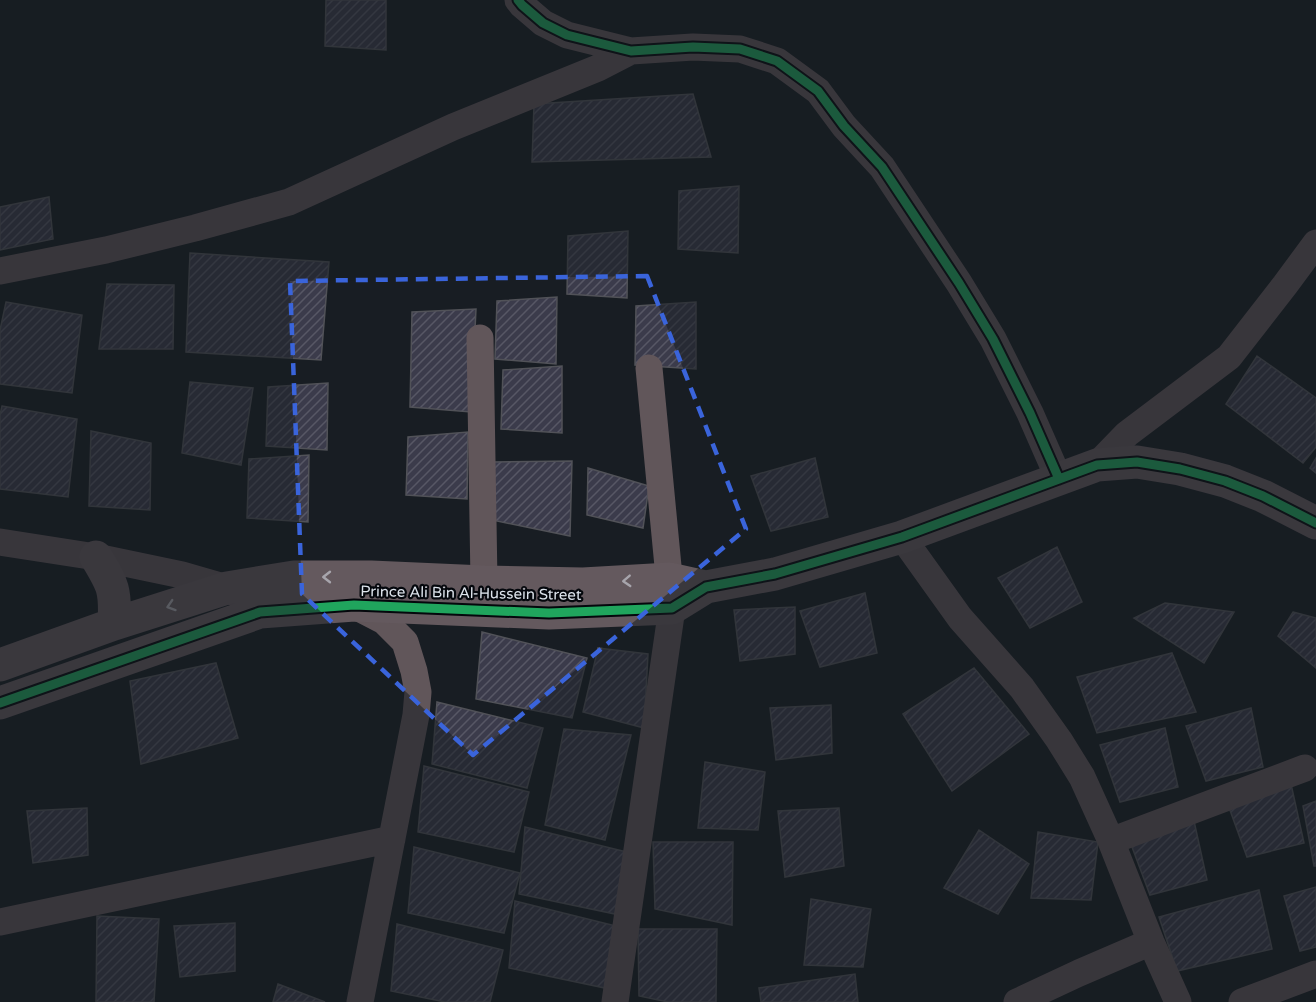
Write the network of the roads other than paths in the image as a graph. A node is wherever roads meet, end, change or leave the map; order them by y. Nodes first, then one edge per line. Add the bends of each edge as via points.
1 (518, 0) edge
2 (631, 51) junction
3 (1316, 243) edge
4 (0, 271) edge
5 (480, 338) dead end
6 (649, 368) dead end
7 (1097, 465) junction
8 (1059, 479) junction
9 (1316, 523) edge
10 (902, 537) junction
11 (0, 542) edge
12 (96, 557) junction
13 (484, 582) junction
14 (227, 588) junction
15 (671, 594) junction
16 (354, 605) junction
17 (260, 612) junction
18 (114, 624) junction
19 (0, 664) edge
20 (0, 702) edge
21 (1305, 768) dead end
22 (392, 839) junction
23 (1111, 841) junction
24 (0, 922) edge
25 (1151, 942) junction
26 (1316, 974) edge
27 (360, 1002) edge
28 (615, 1002) edge
29 (1017, 1002) edge
30 (1178, 1002) edge
31 (1242, 1002) edge

1 - 2 street via 543,23 567,35
2 - 4 street via 289,202 162,237
2 - 8 street via 693,46 740,49 777,61 818,91 882,167 993,339
3 - 7 street via 1229,357 1127,434
5 - 13 street
6 - 15 street
7 - 8 street, Prince Ali Bin Al-Hussein Street
7 - 9 street, Prince Ali Bin Al-Hussein Street via 1137,462 1226,481
8 - 10 street, Prince Ali Bin Al-Hussein Street
10 - 15 street, Prince Ali Bin Al-Hussein Street via 776,574
10 - 23 street via 960,618 1022,688 1059,740 1082,777
11 - 12 street
12 - 14 street
12 - 18 street via 116,599
13 -> 14 street, Prince Ali Bin Al-Hussein Street via 294,577
15 -> 13 street, Prince Ali Bin Al-Hussein Street via 583,584
14 - 17 street
14 -> 18 street, Prince Ali Bin Al-Hussein Street
15 - 16 street, Prince Ali Bin Al-Hussein Street via 549,613
15 - 28 street
16 - 17 street, Prince Ali Bin Al-Hussein Street
16 - 22 street via 384,621 405,642 418,692
17 - 20 street, Prince Ali Bin Al-Hussein Street
18 - 19 street, Prince Ali Bin Al-Hussein Street
21 - 23 street
22 - 24 street
22 - 27 street
23 - 25 street
25 - 29 street
25 - 30 street
26 - 31 street

